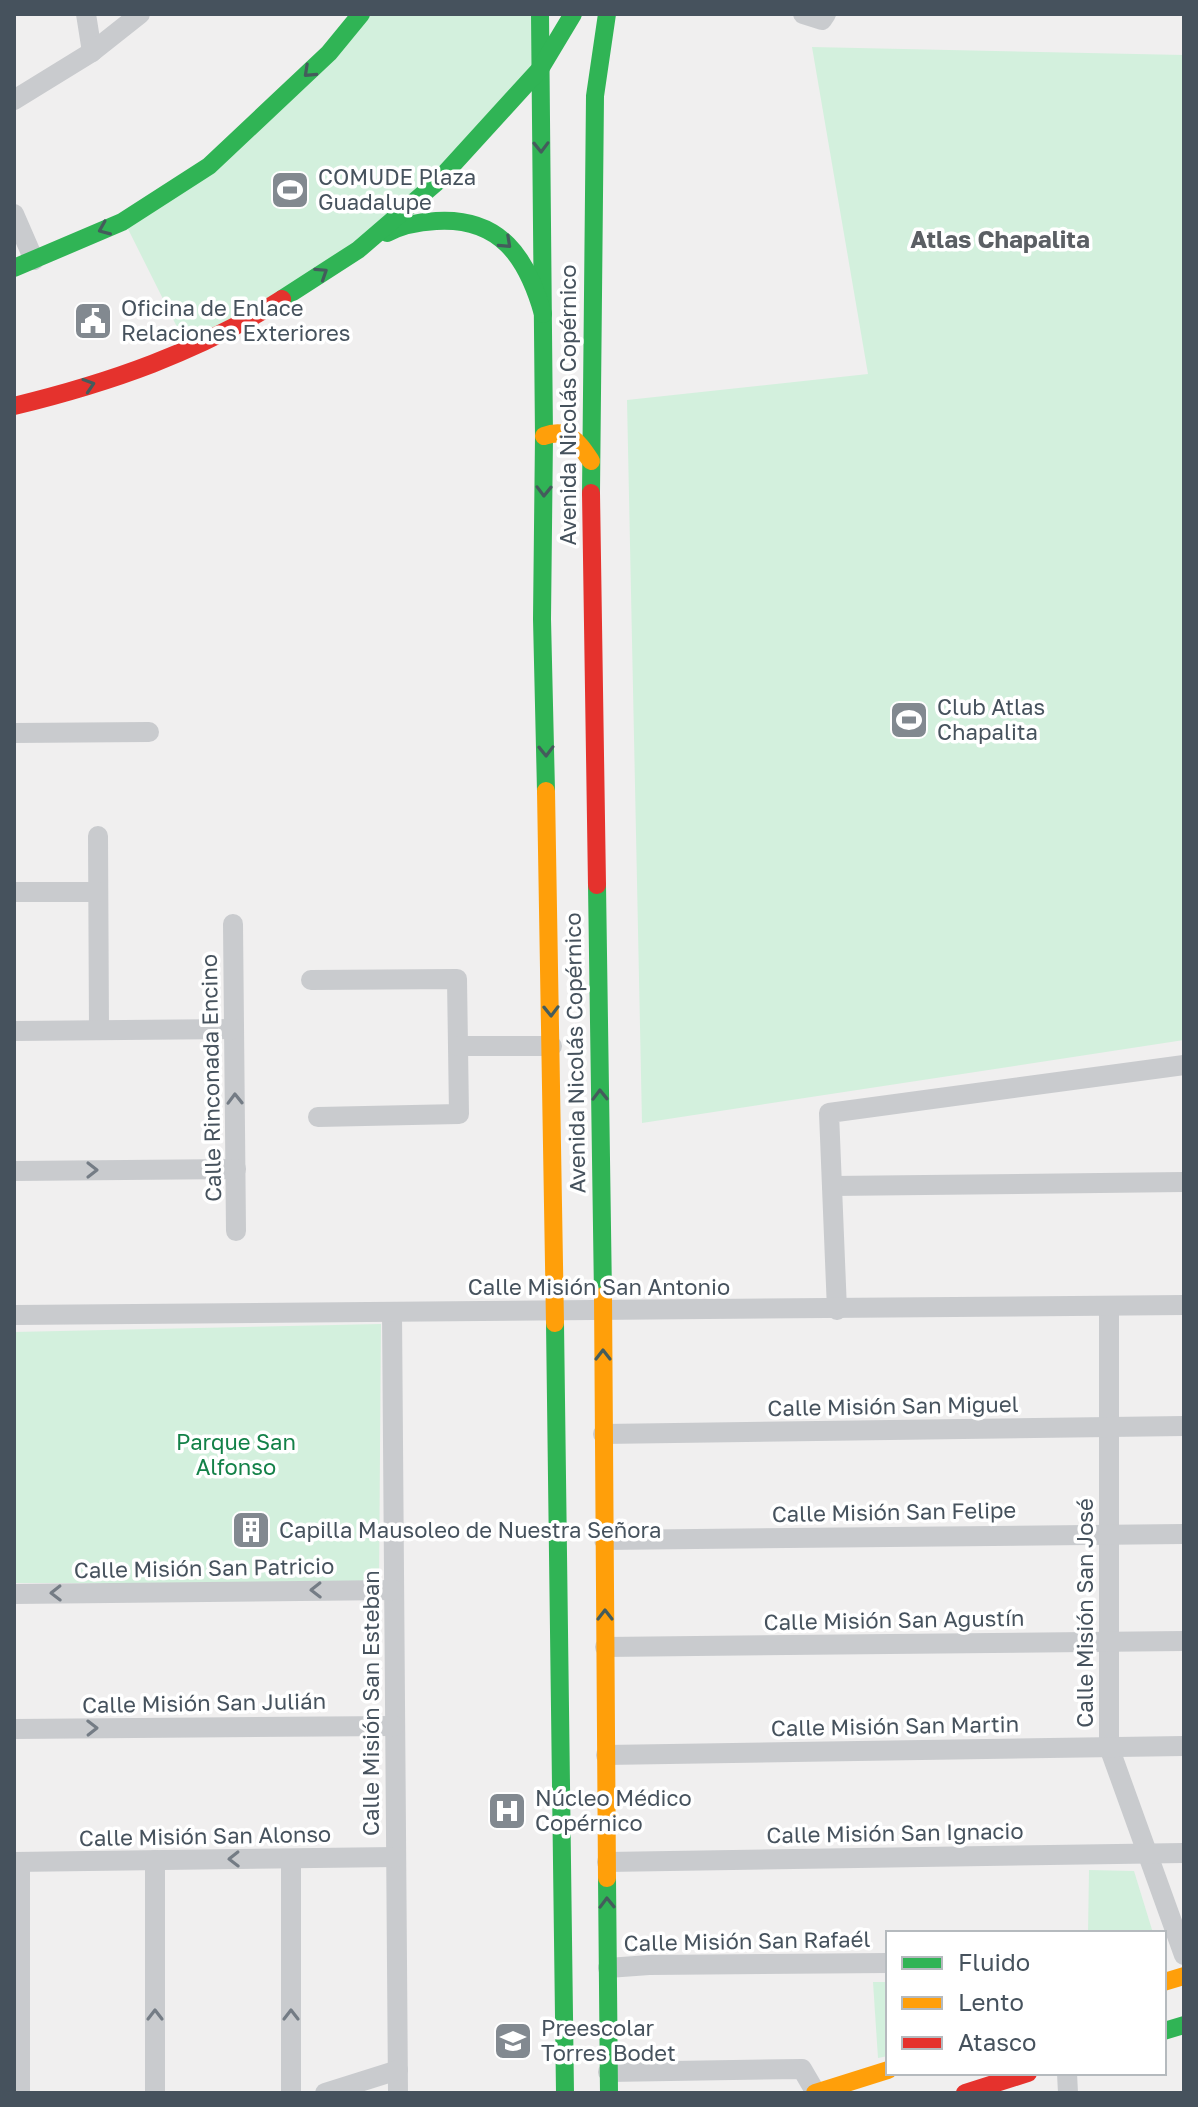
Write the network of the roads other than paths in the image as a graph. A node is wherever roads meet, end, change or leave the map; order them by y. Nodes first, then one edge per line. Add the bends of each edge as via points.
1 (86, 14) edge
2 (140, 14) edge
3 (361, 14) edge
4 (540, 14) edge
5 (573, 14) edge
6 (607, 14) edge
7 (803, 14) edge
8 (826, 14) edge
9 (92, 52) junction
10 (540, 69) junction
11 (14, 100) edge
12 (14, 214) edge
13 (358, 250) junction
14 (34, 260) junction
15 (14, 268) edge
16 (543, 314) junction
17 (14, 406) edge
18 (544, 436) junction
19 (591, 461) junction
20 (149, 732) dead end
21 (14, 733) edge
22 (98, 836) dead end
23 (14, 892) edge
24 (98, 892) junction
25 (233, 924) dead end
26 (311, 980) dead end
27 (234, 1029) junction
28 (99, 1030) junction
29 (14, 1031) edge
30 (458, 1046) junction
31 (552, 1046) junction
32 (1184, 1065) edge
33 (318, 1117) dead end
34 (236, 1169) junction
35 (1184, 1170) edge
36 (14, 1171) edge
37 (1184, 1182) edge
38 (1091, 1183) junction
39 (832, 1186) junction
40 (236, 1231) dead end
41 (1184, 1305) edge
42 (1109, 1306) junction
43 (837, 1310) junction
44 (603, 1311) junction
45 (392, 1312) junction
46 (556, 1312) junction
47 (14, 1315) edge
48 (1184, 1426) edge
49 (1109, 1427) junction
50 (603, 1434) junction
51 (1109, 1534) junction
52 (1184, 1534) edge
53 (604, 1540) junction
54 (394, 1590) junction
55 (14, 1594) edge
56 (1184, 1641) edge
57 (1109, 1642) junction
58 (605, 1647) junction
59 (395, 1726) junction
60 (14, 1729) edge
61 (1184, 1746) edge
62 (1109, 1747) junction
63 (606, 1755) junction
64 (1147, 1853) junction
65 (1184, 1853) edge
66 (396, 1857) junction
67 (291, 1859) junction
68 (155, 1860) junction
69 (17, 1862) edge
70 (607, 1862) junction
71 (1184, 1955) edge
72 (886, 1963) edge
73 (608, 1968) junction
74 (398, 2070) junction
75 (886, 2071) edge
76 (608, 2072) junction
77 (1016, 2075) edge
78 (986, 2080) edge
79 (20, 2093) edge
80 (155, 2093) edge
81 (291, 2093) edge
82 (325, 2093) edge
83 (398, 2093) edge
84 (565, 2093) edge
85 (609, 2093) edge
86 (816, 2093) edge
87 (965, 2093) edge

1 - 9 street
2 - 9 street
3 -> 14 street via 329,53 209,166 122,222
4 - 10 street, Avenida Nicolás Copérnico
5 - 10 street
6 - 19 street, Avenida Nicolás Copérnico via 595,96
7 - 8 street via 822,20
9 - 11 street
10 - 13 street via 437,182
10 -> 16 street, Avenida Nicolás Copérnico
12 - 14 street
13 -> 16 street via 413,223 454,219 476,224 495,233 520,257
17 -> 13 street via 167,360 258,314
14 - 15 street
16 - 18 street, Avenida Nicolás Copérnico
18 - 19 street via 568,433
18 -> 31 street, Avenida Nicolás Copérnico via 542,619
44 -> 19 street, Avenida Nicolás Copérnico
20 - 21 street
22 - 24 street
23 - 24 street
24 - 28 street
25 - 27 street, Calle Rinconada Encino
26 - 30 street via 457,979
27 - 28 street
34 -> 27 street, Calle Rinconada Encino
28 - 29 street
30 - 31 street
30 - 33 street via 459,1114
31 - 46 street, Avenida Nicolás Copérnico
32 - 39 street via 829,1113
36 -> 34 street
34 - 40 street, Calle Rinconada Encino
35 - 38 street
37 - 38 street
38 - 39 street
39 - 43 street
41 - 42 street, Calle Misión San Antonio
42 - 43 street, Calle Misión San Antonio
42 - 49 street, Calle Misión San José
43 - 44 street, Calle Misión San Antonio
44 - 46 street, Calle Misión San Antonio
50 -> 44 street, Avenida Nicolás Copérnico
45 - 46 street, Calle Misión San Antonio
45 - 47 street, Calle Misión San Antonio
45 - 54 street, Calle Misión San Esteban
46 - 84 street, Avenida Nicolás Copérnico
48 - 49 street, Calle Misión San Miguel
49 - 50 street, Calle Misión San Miguel
49 - 51 street, Calle Misión San José
50 - 53 street, Avenida Nicolás Copérnico
51 - 52 street, Calle Misión San Felipe
51 - 53 street, Calle Misión San Felipe
51 - 57 street, Calle Misión San José
58 -> 53 street, Avenida Nicolás Copérnico
54 -> 55 street, Calle Misión San Patricio
54 - 59 street, Calle Misión San Esteban
56 - 57 street, Calle Misión San Agustín
57 - 58 street, Calle Misión San Agustín
57 - 62 street, Calle Misión San José
58 - 63 street, Avenida Nicolás Copérnico
60 -> 59 street, Calle Misión San Julián
59 - 66 street, Calle Misión San Esteban
61 - 62 street, Calle Misión San Martin
62 - 63 street, Calle Misión San Martin
62 - 64 street, Calle Misión San José
63 - 70 street, Avenida Nicolás Copérnico
64 - 65 street, Calle Misión San Ignacio
64 - 70 street, Calle Misión San Ignacio
64 - 71 street, Calle Misión San José
66 - 67 street, Calle Misión San Alonso
66 - 74 street, Calle Misión San Esteban
67 -> 68 street, Calle Misión San Alonso
81 -> 67 street
68 - 69 street, Calle Misión San Alonso
80 -> 68 street
69 - 79 street
73 -> 70 street, Avenida Nicolás Copérnico
72 - 73 street, Calle Misión San Rafaél
73 - 76 street, Avenida Nicolás Copérnico
74 - 82 street
74 - 83 street, Calle Misión San Esteban
75 - 86 street
76 - 85 street, Avenida Nicolás Copérnico
76 - 86 street via 802,2069
77 - 78 street
78 - 87 street

